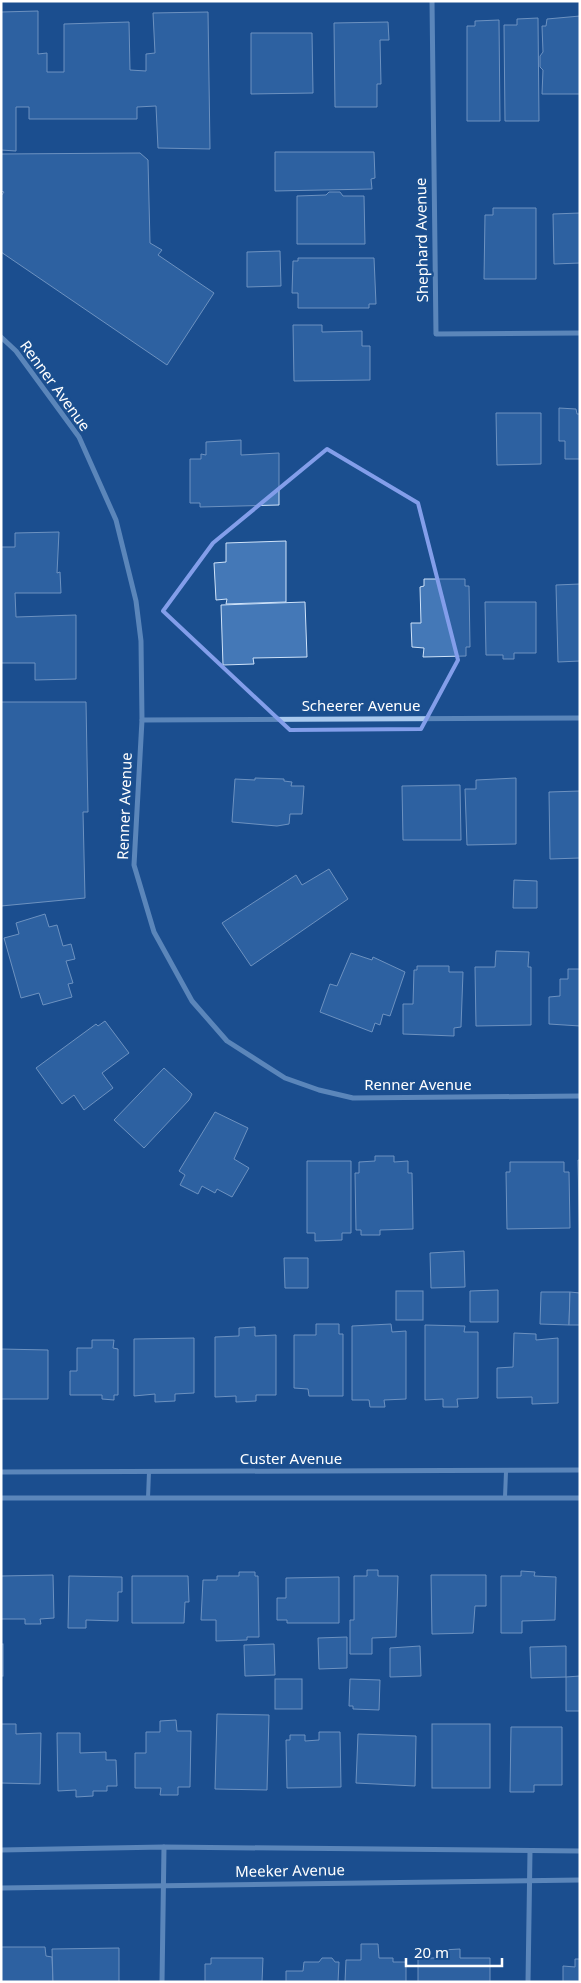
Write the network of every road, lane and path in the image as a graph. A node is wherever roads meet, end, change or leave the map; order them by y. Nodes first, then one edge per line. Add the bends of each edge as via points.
1 (432, 1) edge
2 (580, 334) edge
3 (1, 337) edge
4 (580, 718) edge
5 (142, 720) junction
6 (580, 1096) edge
7 (580, 1470) edge
8 (1, 1472) edge
9 (149, 1472) junction
10 (506, 1472) junction
11 (505, 1497) junction
12 (1, 1498) edge
13 (148, 1498) junction
14 (580, 1498) edge
15 (164, 1847) junction
16 (1, 1850) edge
17 (530, 1851) junction
18 (580, 1851) edge
19 (530, 1879) junction
20 (580, 1880) edge
21 (163, 1886) junction
22 (1, 1888) edge
23 (162, 1982) edge
24 (528, 1982) edge

1 - 2 street, Shephard Avenue via 436,334
3 - 5 street, Renner Avenue via 16,351 79,437 116,520 136,601 141,641
4 - 5 street, Scheerer Avenue
5 - 6 street, Renner Avenue via 134,865 154,932 192,1001 227,1041 285,1078 353,1098
7 - 10 street, Custer Avenue
8 - 9 street, Custer Avenue
9 - 10 street, Custer Avenue
9 - 13 lane
10 - 11 lane
11 - 13 street
11 - 14 street
12 - 13 street
15 - 16 street, Meeker Avenue
15 - 17 street, Meeker Avenue
15 - 21 street
17 - 18 street, Meeker Avenue
17 - 19 street
19 - 20 street, Meeker Avenue
19 - 21 street, Meeker Avenue
19 - 24 street
21 - 22 street, Meeker Avenue
21 - 23 street

